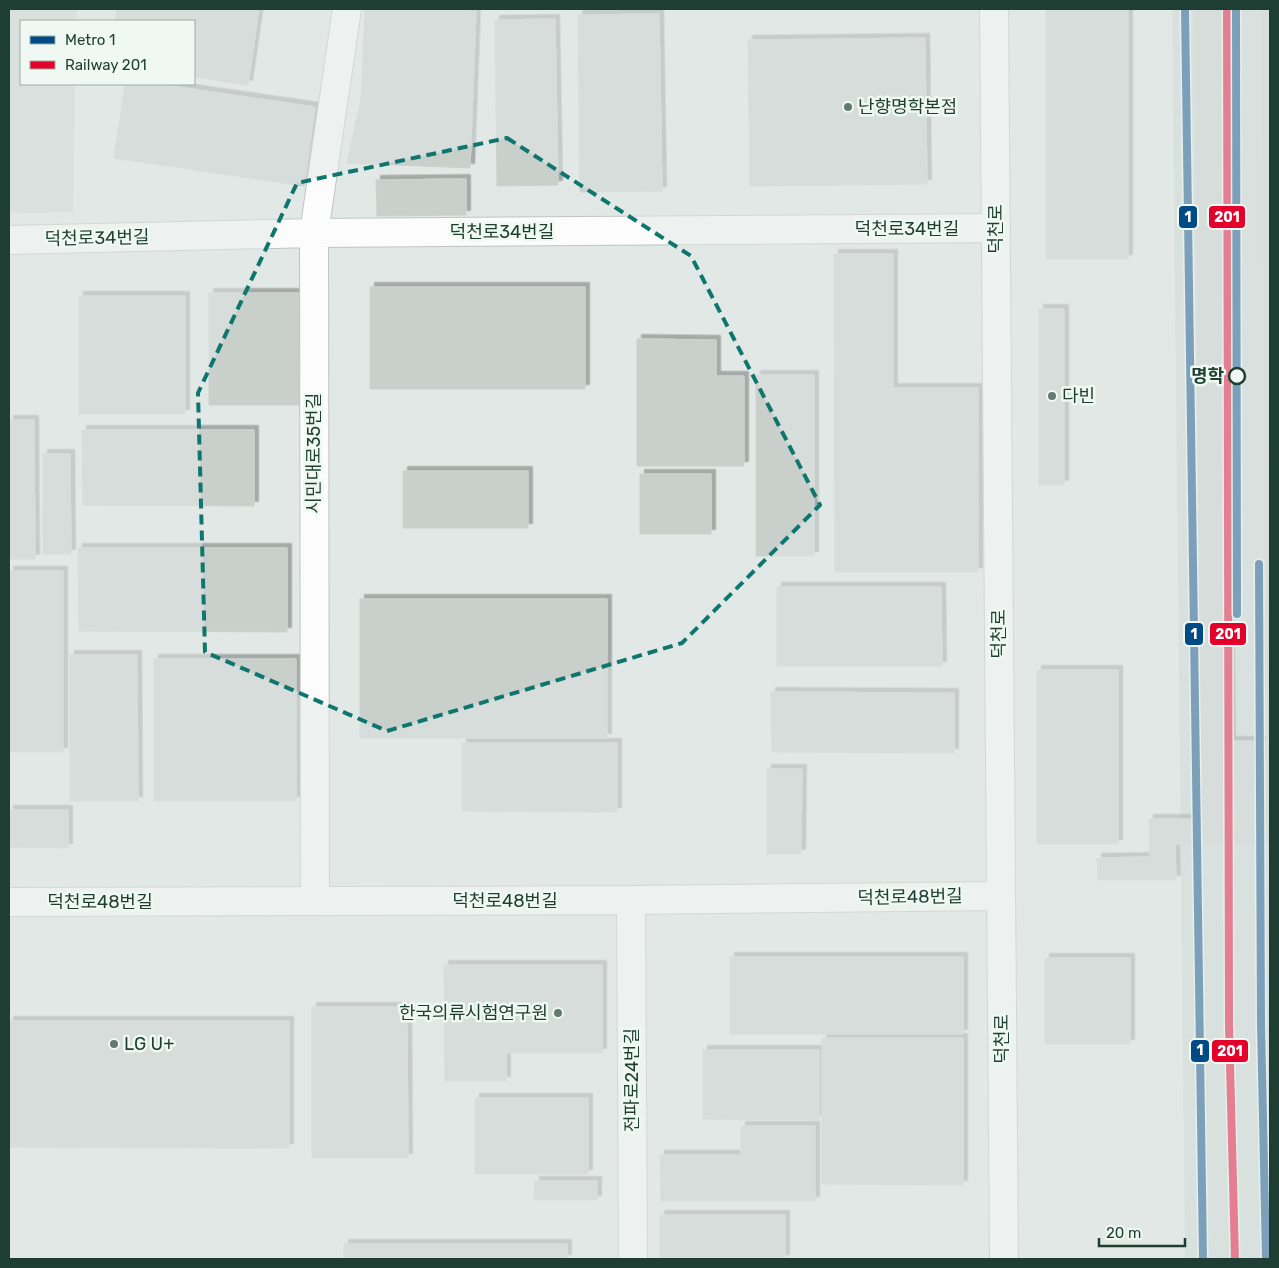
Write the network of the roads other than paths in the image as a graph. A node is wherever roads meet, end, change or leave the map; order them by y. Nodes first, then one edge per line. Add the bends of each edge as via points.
1 (347, 9) edge
2 (994, 9) edge
3 (996, 228) junction
4 (314, 233) junction
5 (9, 240) edge
6 (1001, 896) junction
7 (631, 900) junction
8 (315, 901) junction
9 (9, 902) edge
10 (633, 1259) edge
11 (1004, 1259) edge

1 - 4 street, 시민대로35번길
2 - 3 street, 덕천로
3 - 4 street, 덕천로34번길
3 - 6 street, 덕천로
4 - 5 street, 덕천로34번길
4 - 8 street, 시민대로35번길
6 - 7 street, 덕천로48번길
6 - 11 street, 덕천로
7 - 8 street, 덕천로48번길
7 - 10 street, 전파로24번길
8 - 9 street, 덕천로48번길

